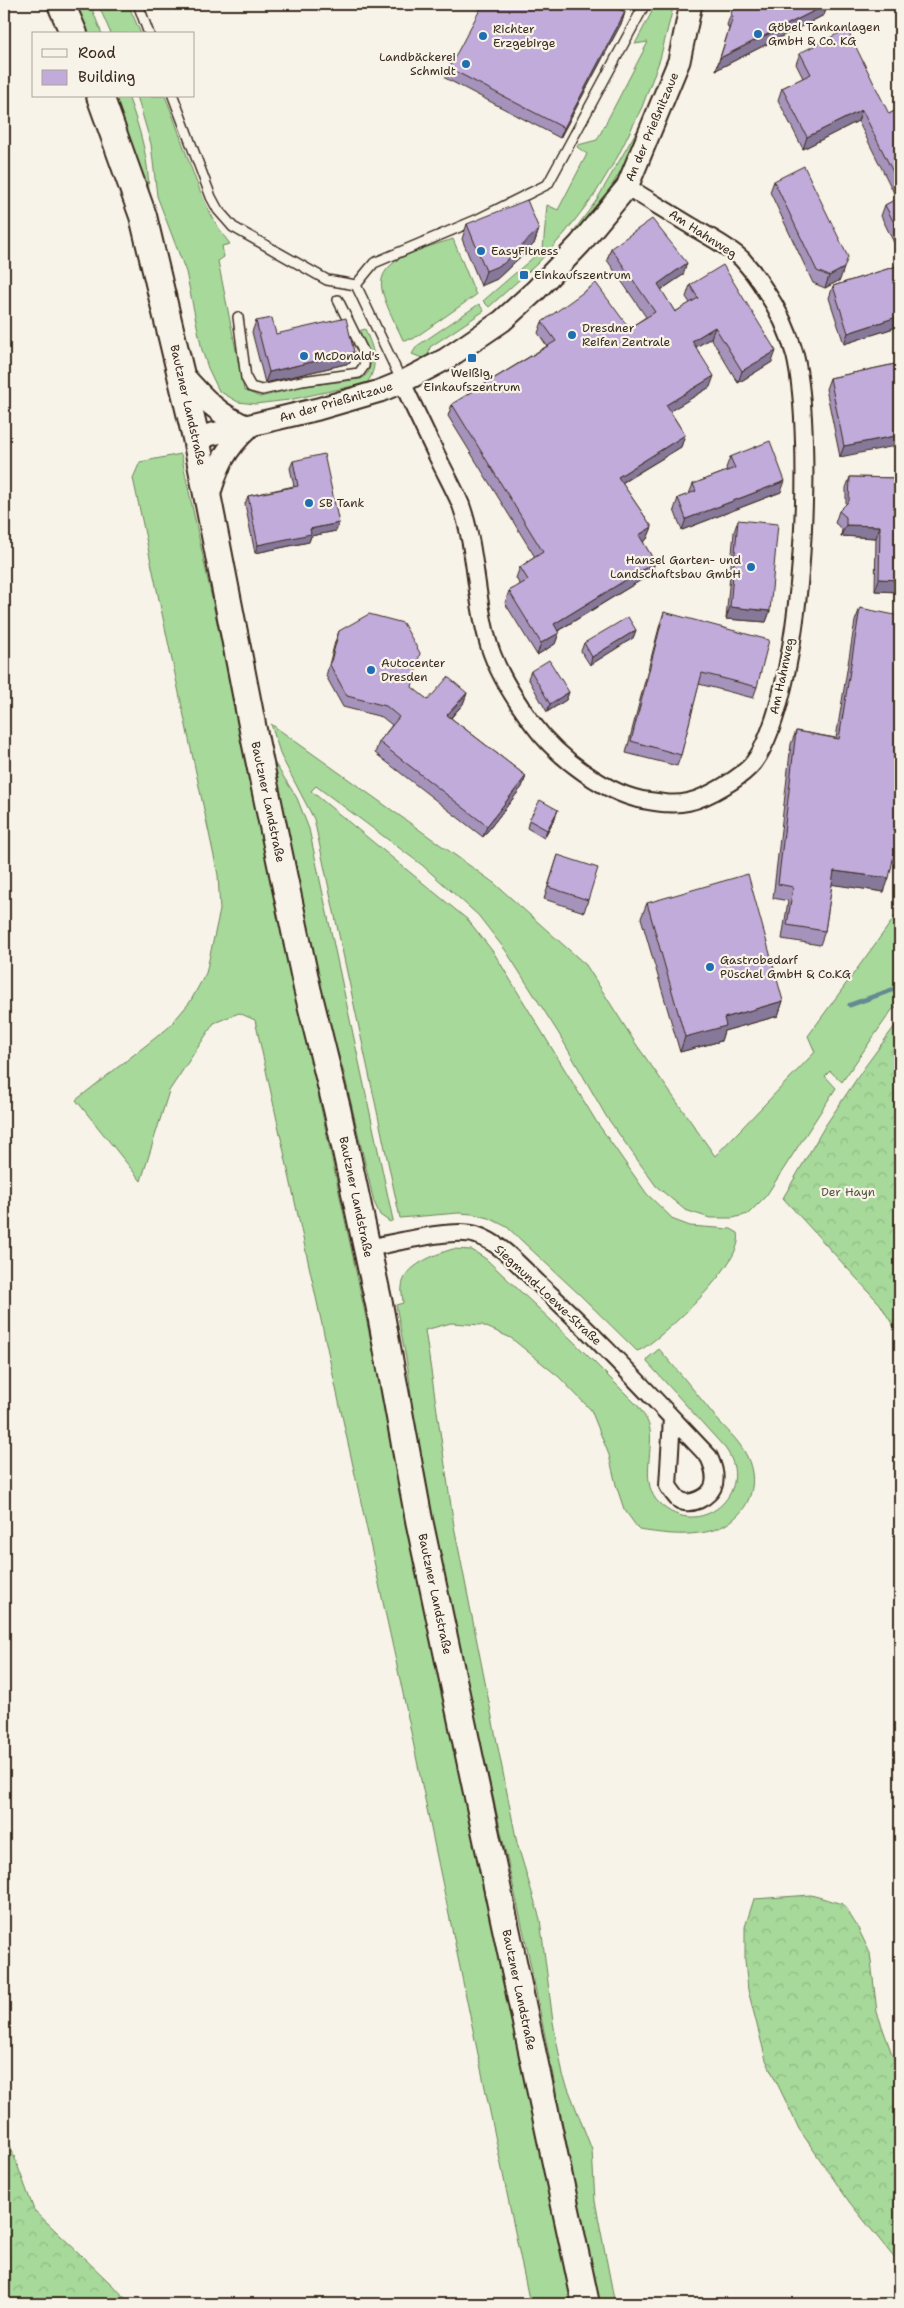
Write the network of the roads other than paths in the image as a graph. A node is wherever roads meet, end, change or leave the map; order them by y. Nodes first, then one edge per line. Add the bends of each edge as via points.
1 (61, 4) edge
2 (138, 4) edge
3 (645, 4) edge
4 (691, 4) edge
5 (73, 32) edge
6 (148, 32) edge
7 (101, 98) edge
8 (174, 98) edge
9 (627, 186) junction
10 (356, 285) junction
11 (338, 300) dead end
12 (238, 317) dead end
13 (181, 373) junction
14 (402, 382) junction
15 (249, 427) junction
16 (196, 438) junction
17 (208, 499) junction
18 (367, 1248) junction
19 (672, 1418) junction
20 (586, 2304) edge

1 - 5 main road
2 - 6 lane
3 - 10 lane via 548,184 476,220 374,263
4 - 9 street, An der Prießnitzaue via 679,61
7 - 13 main road, Bautzner Landstraße via 143,216
8 - 10 lane via 212,197 218,210 233,227 327,280
9 - 14 street, An der Prießnitzaue via 580,244 502,321 446,359
9 - 14 street, Am Hahnweg via 742,259 766,292 795,354 803,410 805,491 795,614 779,703 768,735 752,765 708,794 688,802 669,804 643,800 617,792 586,774 536,728 503,677 489,646 461,507
10 - 14 lane
11 - 12 lane via 365,355 364,366 359,373 262,390 251,387 246,378
13 - 15 street via 218,411
13 - 16 main road, Bautzner Landstraße
14 - 15 street, An der Prießnitzaue via 359,398
15 - 16 street, An der Prießnitzaue
15 - 17 street via 221,459
16 - 17 main road, Bautzner Landstraße
17 - 18 main road, Bautzner Landstraße via 307,988
18 - 19 street, Siegmund-Loewe-Straße via 451,1233 475,1234 497,1245 562,1305
18 - 20 main road, Bautzner Landstraße via 419,1520
19 - 19 street, Siegmund-Loewe-Straße via 668,1486 679,1500 689,1502 705,1498 714,1485 714,1468 709,1457

